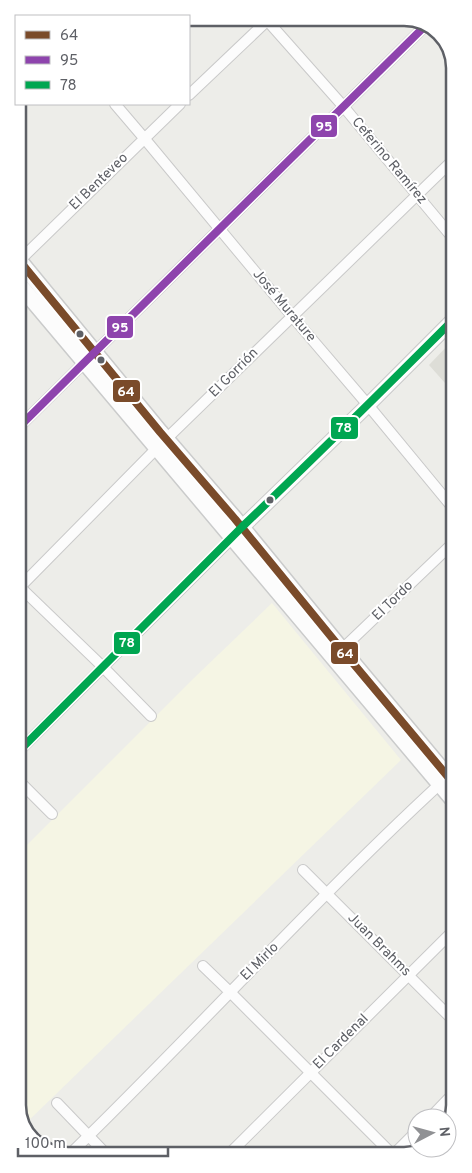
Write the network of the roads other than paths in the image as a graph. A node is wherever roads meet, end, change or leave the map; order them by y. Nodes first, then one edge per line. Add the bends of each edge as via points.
1 (260, 26) edge
2 (275, 26) edge
3 (421, 30) edge
4 (190, 94) edge
5 (116, 105) edge
6 (179, 105) edge
7 (343, 106) junction
8 (144, 138) junction
9 (446, 166) edge
10 (418, 195) junction
11 (219, 228) junction
12 (446, 230) edge
13 (26, 252) edge
14 (26, 271) edge
15 (26, 291) edge
16 (292, 316) junction
17 (446, 326) edge
18 (89, 357) junction
19 (368, 405) junction
20 (26, 420) edge
21 (162, 444) junction
22 (446, 500) edge
23 (237, 532) junction
24 (446, 550) edge
25 (26, 580) edge
26 (26, 594) edge
27 (337, 654) junction
28 (103, 667) junction
29 (151, 716) dead end
30 (26, 744) edge
31 (446, 777) edge
32 (446, 781) edge
33 (26, 789) edge
34 (52, 814) dead end
35 (303, 870) dead end
36 (327, 893) junction
37 (446, 938) edge
38 (203, 966) dead end
39 (409, 976) junction
40 (230, 992) junction
41 (446, 1013) edge
42 (310, 1073) junction
43 (57, 1103) dead end
44 (89, 1136) junction
45 (77, 1147) edge
46 (99, 1147) edge
47 (237, 1147) edge
48 (385, 1147) edge

1 - 4 street
2 - 7 street, Ceferino Ramírez
3 - 7 street
5 - 8 street, José Murature
6 - 8 street, El Benteveo
7 - 10 street, Ceferino Ramírez
7 - 11 street
8 - 11 street, José Murature
8 - 13 street, El Benteveo
9 - 10 street, El Gorrión
10 - 12 street, Ceferino Ramírez
10 - 16 street, El Gorrión
11 - 16 street, José Murature
11 - 18 street
14 - 18 main road
15 - 18 main road
16 - 19 street, José Murature
16 - 21 street, El Gorrión
17 - 19 street
18 - 20 street
18 - 21 main road
19 - 22 street, José Murature
19 - 23 street
21 - 23 main road
21 - 25 street, El Gorrión
23 - 27 main road
23 - 28 street
24 - 27 street, El Tordo
26 - 28 street
27 - 31 main road
28 - 29 street
28 - 30 street
32 - 36 street, El Mirlo
33 - 34 street
35 - 36 street, Juan Brahms
36 - 39 street, Juan Brahms
36 - 40 street, El Mirlo
37 - 39 street, El Cardenal
38 - 40 street
39 - 41 street, Juan Brahms
39 - 42 street, El Cardenal
40 - 42 street
40 - 44 street, El Mirlo
42 - 47 street, El Cardenal
42 - 48 street
43 - 44 street
44 - 45 street, El Mirlo
44 - 46 street

